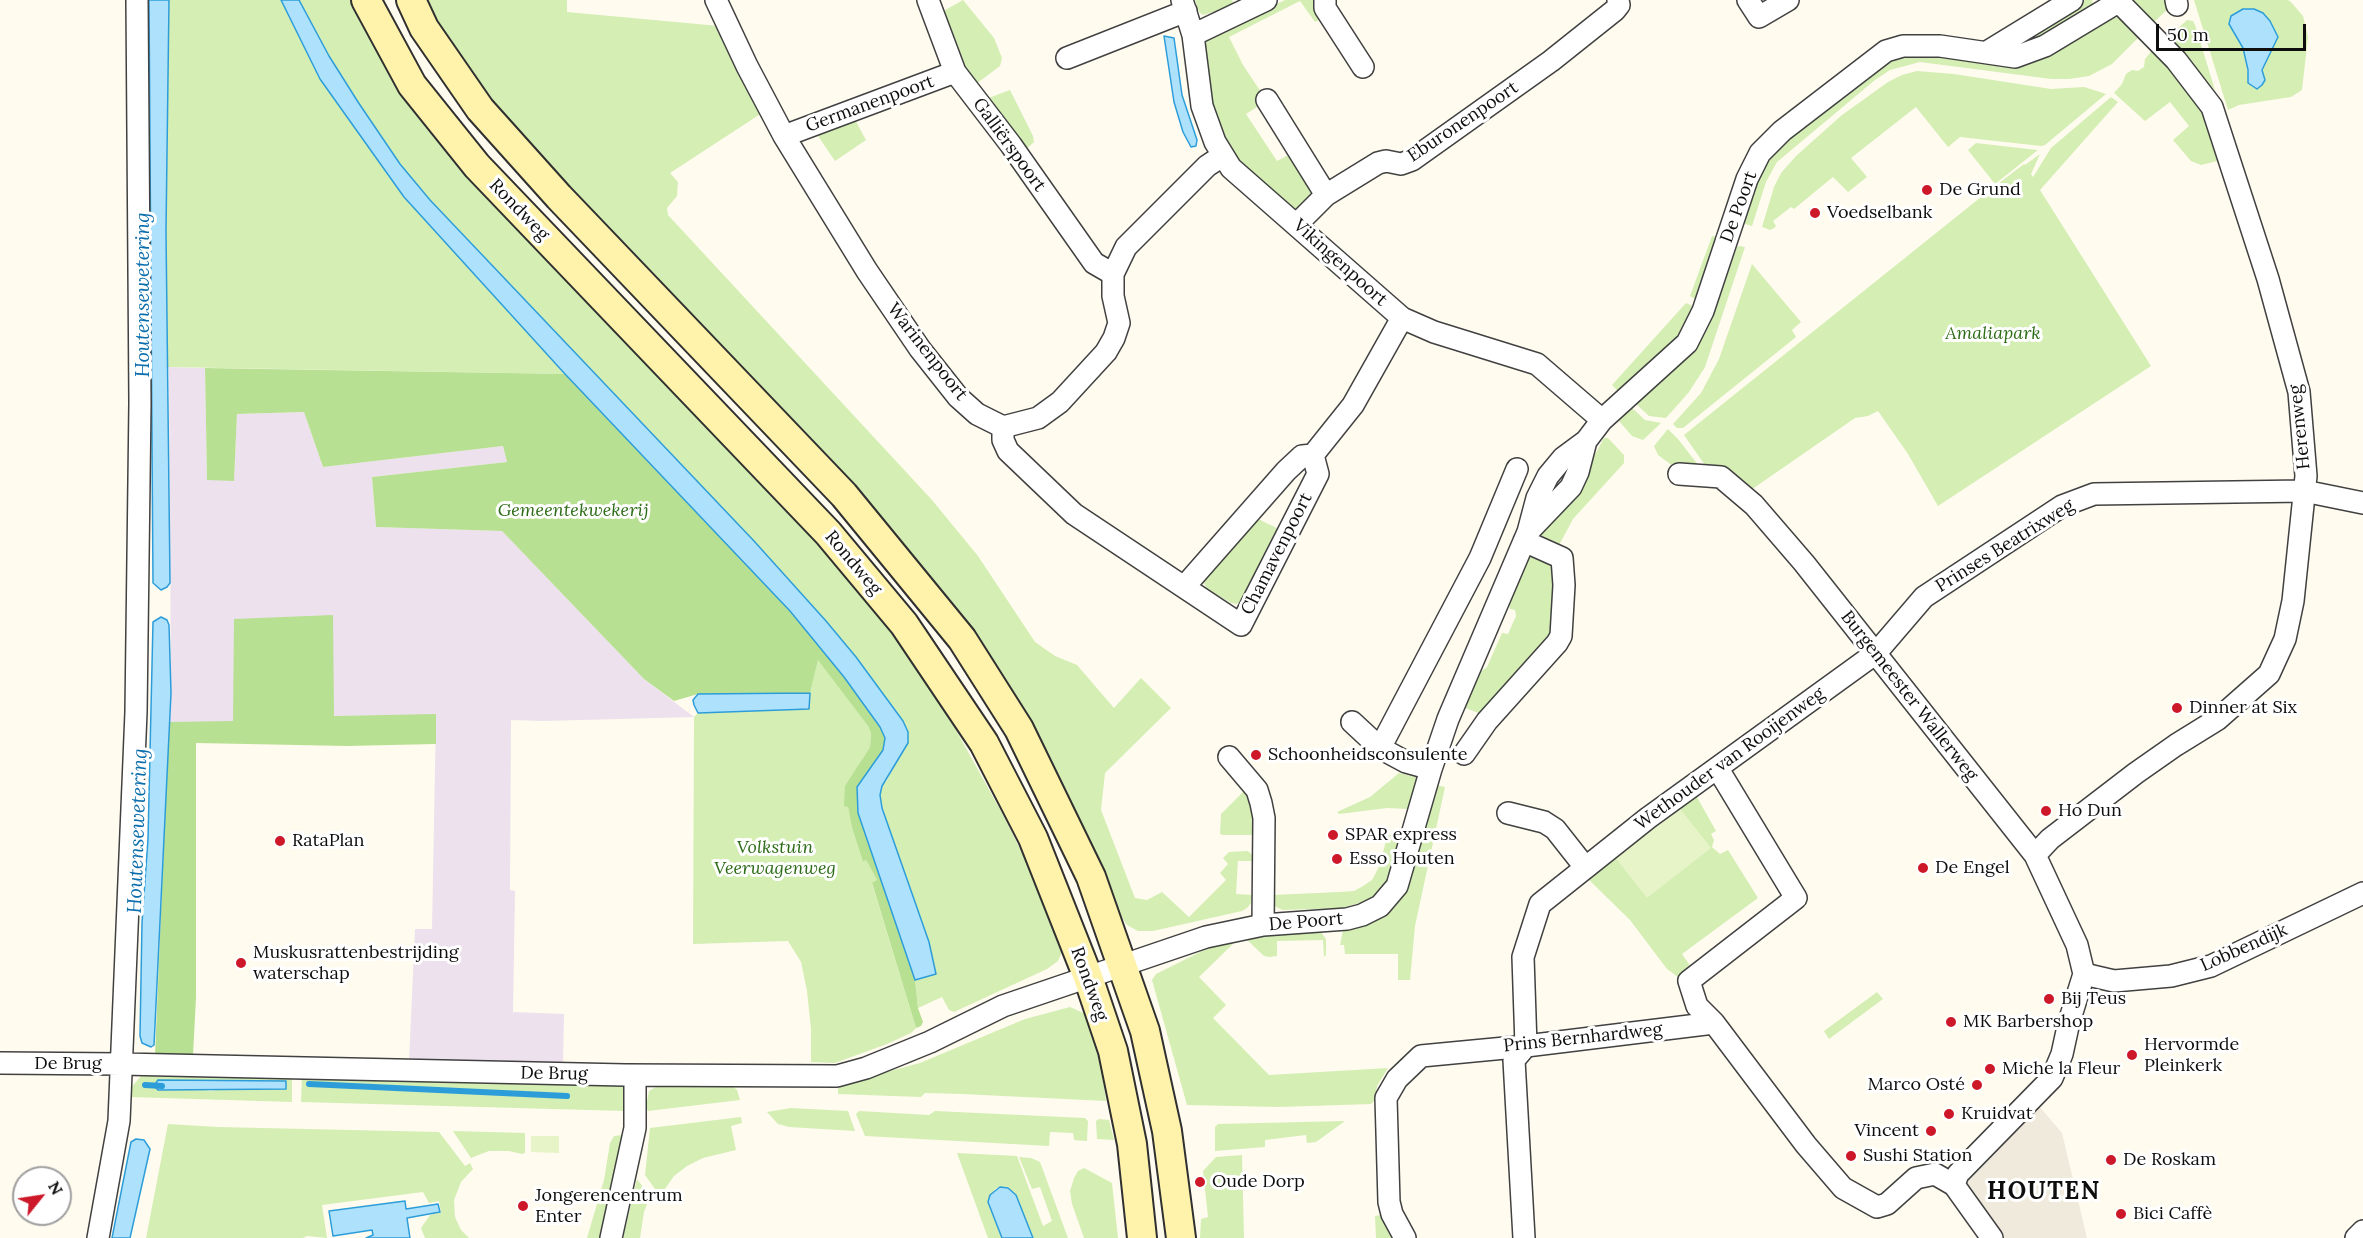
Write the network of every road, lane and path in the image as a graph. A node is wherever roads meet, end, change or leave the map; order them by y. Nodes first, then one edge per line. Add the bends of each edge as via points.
1 (137, 0) edge
2 (366, 0) edge
3 (411, 0) edge
4 (716, 0) edge
5 (928, 0) edge
6 (1266, 0) edge
7 (1325, 0) edge
8 (1618, 0) edge
9 (1748, 0) edge
10 (1788, 0) edge
11 (2072, 0) edge
12 (2118, 1) edge
13 (1184, 5) edge
14 (1241, 6) edge
15 (1193, 35) junction
16 (1987, 52) junction
17 (1067, 58) dead end
18 (1363, 67) dead end
19 (955, 72) junction
20 (1267, 100) dead end
21 (784, 136) junction
22 (1222, 156) junction
23 (1326, 195) junction
24 (1297, 224) junction
25 (1113, 274) junction
26 (1402, 318) junction
27 (1602, 420) junction
28 (1003, 427) junction
29 (1312, 455) junction
30 (1517, 468) dead end
31 (1679, 474) dead end
32 (2304, 491) junction
33 (2363, 503) edge
34 (1526, 537) junction
35 (1480, 558) junction
36 (1512, 569) junction
37 (1184, 587) junction
38 (1876, 653) junction
39 (1352, 722) dead end
40 (1380, 748) junction
41 (1464, 754) dead end
42 (1229, 757) dead end
43 (1431, 769) junction
44 (1718, 769) junction
45 (1509, 813) dead end
46 (2035, 855) junction
47 (1585, 867) junction
48 (2363, 893) edge
49 (1263, 925) junction
50 (1123, 966) junction
51 (2084, 974) junction
52 (1088, 977) junction
53 (1714, 1023) junction
54 (1526, 1046) junction
55 (0, 1063) edge
56 (122, 1064) junction
57 (634, 1076) junction
58 (1954, 1185) junction
59 (2363, 1231) edge
60 (99, 1238) edge
61 (611, 1238) edge
62 (1142, 1238) edge
63 (1181, 1238) edge
64 (1406, 1238) edge
65 (1524, 1238) edge
66 (1992, 1238) edge
67 (2356, 1238) edge

1 - 56 street via 139,603
2 - 52 main road, Rondweg via 412,85 477,166 828,533 904,624 984,743 1033,838
3 - 50 main road, Rondweg via 424,28 480,109 844,495 962,639 1019,729 1091,877
4 - 21 street, Warinenpoort
5 - 19 street, Galliërspoort
6 - 14 street
7 - 18 street via 1324,8
8 - 23 street, Eburonenpoort via 1615,10 1558,56 1412,160 1401,164 1378,163
9 - 10 street via 1759,17
11 - 16 street
12 - 16 street, De Poort via 2045,46 2015,57
12 - 32 street, Herenweg via 2176,60 2212,107 2268,279 2299,392 2306,454
13 - 15 street, Vikingenpoort
13 - 17 street, Vikingenpoort
14 - 15 street
15 - 22 street, Vikingenpoort via 1202,106
16 - 27 street, De Poort via 1940,46 1904,46 1886,51 1775,138 1760,153 1747,179 1703,311 1687,343
19 - 21 street, Germanenpoort
19 - 25 street, Galliërspoort via 1094,263
20 - 23 street
21 - 28 street, Warinenpoort via 920,349 976,414
22 - 24 street, Vikingenpoort
22 - 25 street via 1207,166 1126,247
23 - 24 street, Eburonenpoort
24 - 26 street, Vikingenpoort
25 - 28 street via 1119,323 1106,352 1060,402 1038,418
26 - 27 street, Vikingenpoort via 1537,364
26 - 29 street, Chamavenpoort via 1353,405
27 - 34 street, De Poort via 1586,441 1571,487
28 - 37 street, Chamavenpoort via 1008,451 1074,514
29 - 37 street, Chamavenpoort via 1302,456 1286,471
29 - 37 street, Chamavenpoort via 1318,474 1241,625
30 - 35 street
31 - 38 street, Burgemeester Wallerweg via 1721,477 1754,505
32 - 33 street, Prinses Beatrixweg
32 - 38 street, Prinses Beatrixweg via 2094,494 2062,506 1924,597
32 - 46 street, Herenweg via 2293,601 2284,639 2269,674 2218,719 2136,773
34 - 36 street, De Poort
34 - 41 street via 1562,558 1561,636 1487,721
35 - 36 street
35 - 40 street
36 - 43 street, De Poort via 1448,719
38 - 44 street, Wethouder van Rooijenweg
38 - 46 street, Burgemeester Wallerweg
39 - 40 street
40 - 43 street via 1406,762
42 - 49 street via 1257,790 1262,803
43 - 49 street, De Poort via 1397,886 1380,906 1347,919
44 - 47 street, Wethouder van Rooijenweg
44 - 53 street via 1796,898 1689,981 1697,1006
45 - 47 street via 1555,829
46 - 51 street, Burgemeester Wallerweg via 2077,945
47 - 54 street, Wethouder van Rooijenweg via 1540,904 1523,957
48 - 51 street, Lobbendijk via 2211,966 2171,976 2114,981
49 - 50 street, De Poort via 1206,937
50 - 52 street, De Poort
50 - 63 main road, Rondweg via 1145,1031 1167,1131
51 - 58 street via 2052,1078 1958,1174
52 - 57 street, De Brug via 1003,1006 930,1042 849,1074
52 - 62 main road, Rondweg via 1113,1051 1132,1144
53 - 54 street, Prins Bernhardweg
53 - 58 street via 1843,1188 1877,1207 1887,1204 1916,1178 1935,1174
54 - 64 street, Prins Bernhardweg via 1421,1056 1397,1079 1386,1098 1389,1202
54 - 65 street via 1514,1060
55 - 56 street, De Brug
56 - 57 street, De Brug
56 - 60 street via 118,1121
57 - 61 street via 635,1128
58 - 66 street
59 - 67 street

